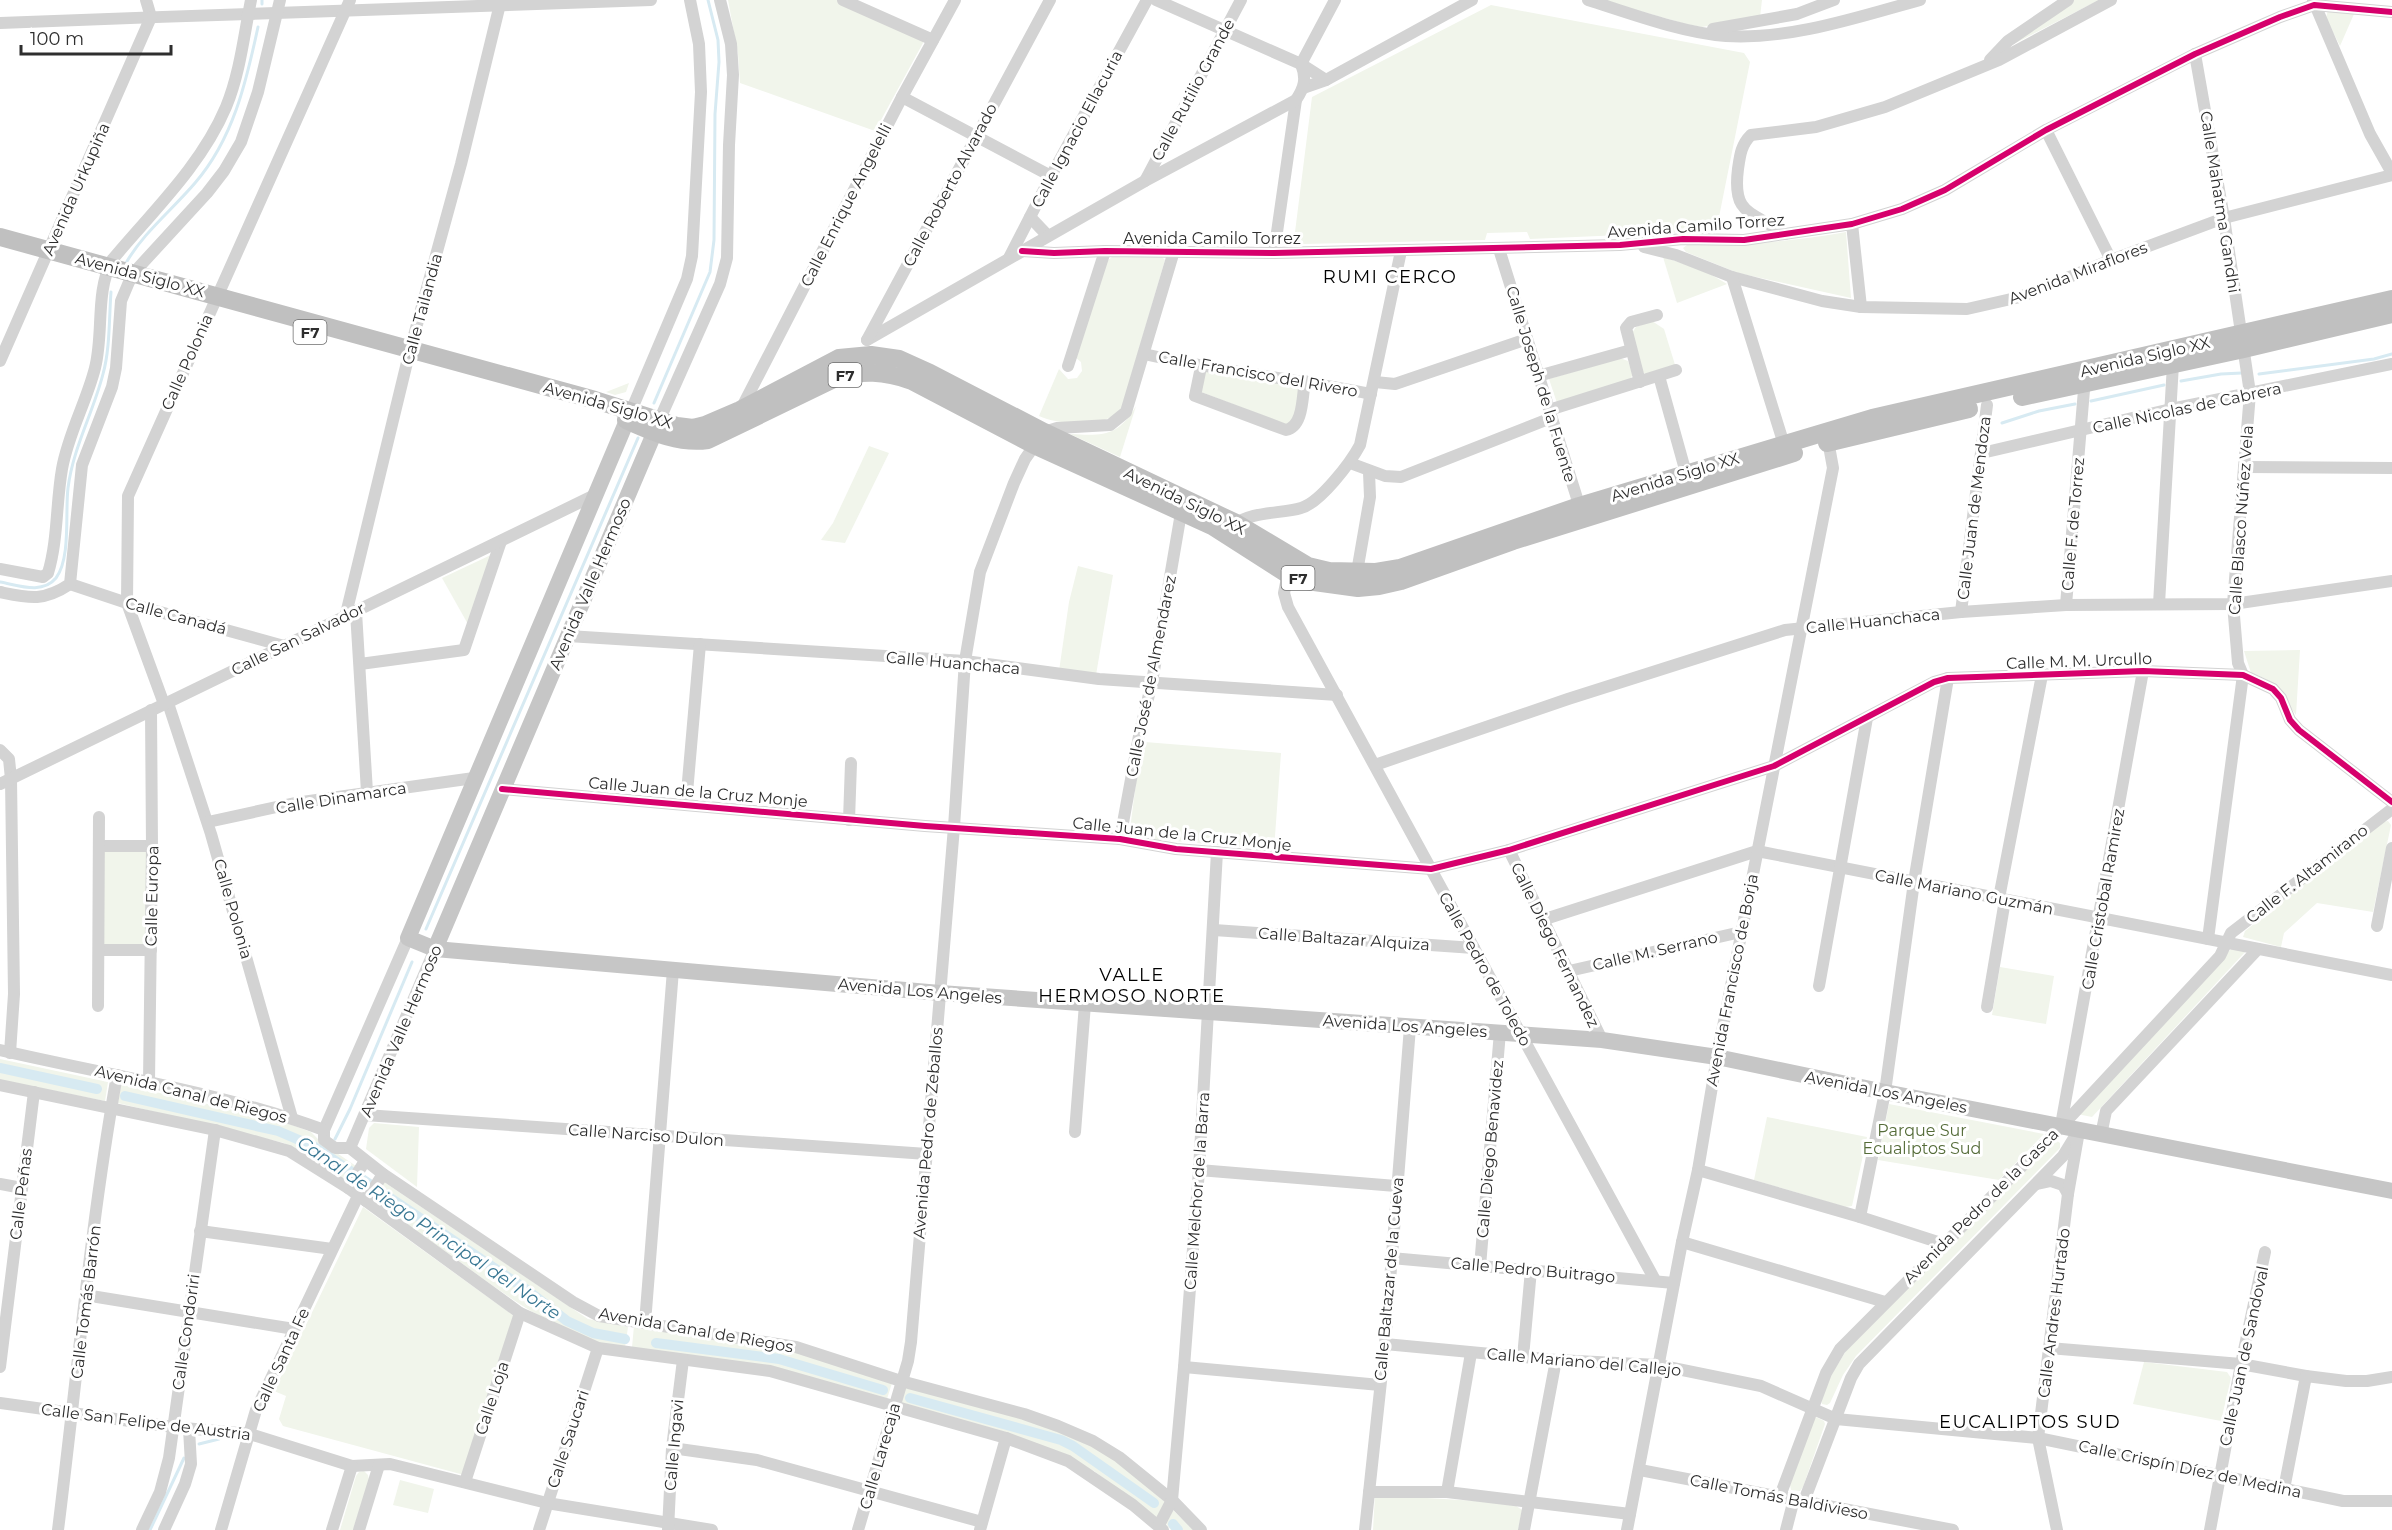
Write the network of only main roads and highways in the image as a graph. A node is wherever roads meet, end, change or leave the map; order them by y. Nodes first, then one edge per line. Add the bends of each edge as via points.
1 (0, 237) edge
2 (0, 249) edge
3 (47, 255) junction
4 (2392, 299) edge
5 (2392, 314) edge
6 (2242, 342) junction
7 (862, 356) junction
8 (2085, 377) junction
9 (629, 416) junction
10 (657, 427) junction
11 (1827, 437) junction
12 (1039, 439) junction
13 (1786, 450) junction
14 (1581, 513) junction
15 (1231, 529) junction
16 (1290, 566) junction
17 (408, 938) joint
18 (435, 949) junction
19 (2392, 1191) edge

1 - 3 highway, Avenida Siglo XX / F7
2 - 3 highway, Avenida Siglo XX / F7
3 - 9 highway, Avenida Siglo XX / F7
4 - 6 highway, Avenida Siglo XX
5 - 6 highway, Avenida Siglo XX
6 - 8 highway, Avenida Siglo XX
6 - 8 highway, Avenida Siglo XX via 2173,364
7 - 10 highway, Avenida Siglo XX / F7 via 831,361 705,425
7 - 10 highway, Avenida Siglo XX / F7 via 834,379 708,440 691,442
7 - 12 highway, Avenida Siglo XX / F7 via 874,371 912,381
8 - 11 highway, Avenida Siglo XX via 1987,405
8 - 11 highway, Avenida Siglo XX via 1872,418
9 - 10 highway, Avenida Siglo XX / F7
9 - 17 main road, Avenida Valle Hermoso
10 - 18 main road, Avenida Valle Hermoso
11 - 13 highway, Avenida Siglo XX / F7
12 - 15 highway, Avenida Siglo XX / F7
12 - 15 highway, Avenida Siglo XX / F7 via 1181,513
13 - 14 highway, Avenida Siglo XX / F7
13 - 14 highway, Avenida Siglo XX / F7 via 1686,473
14 - 16 highway, Avenida Siglo XX / F7 via 1400,568 1357,572
14 - 16 highway, Avenida Siglo XX / F7 via 1513,541 1379,586 1358,588 1307,581
15 - 16 highway, Avenida Siglo XX / F7
17 - 18 main road, Avenida Los Angeles
18 - 19 main road, Avenida Los Angeles via 1209,1014 1602,1040 1717,1057

